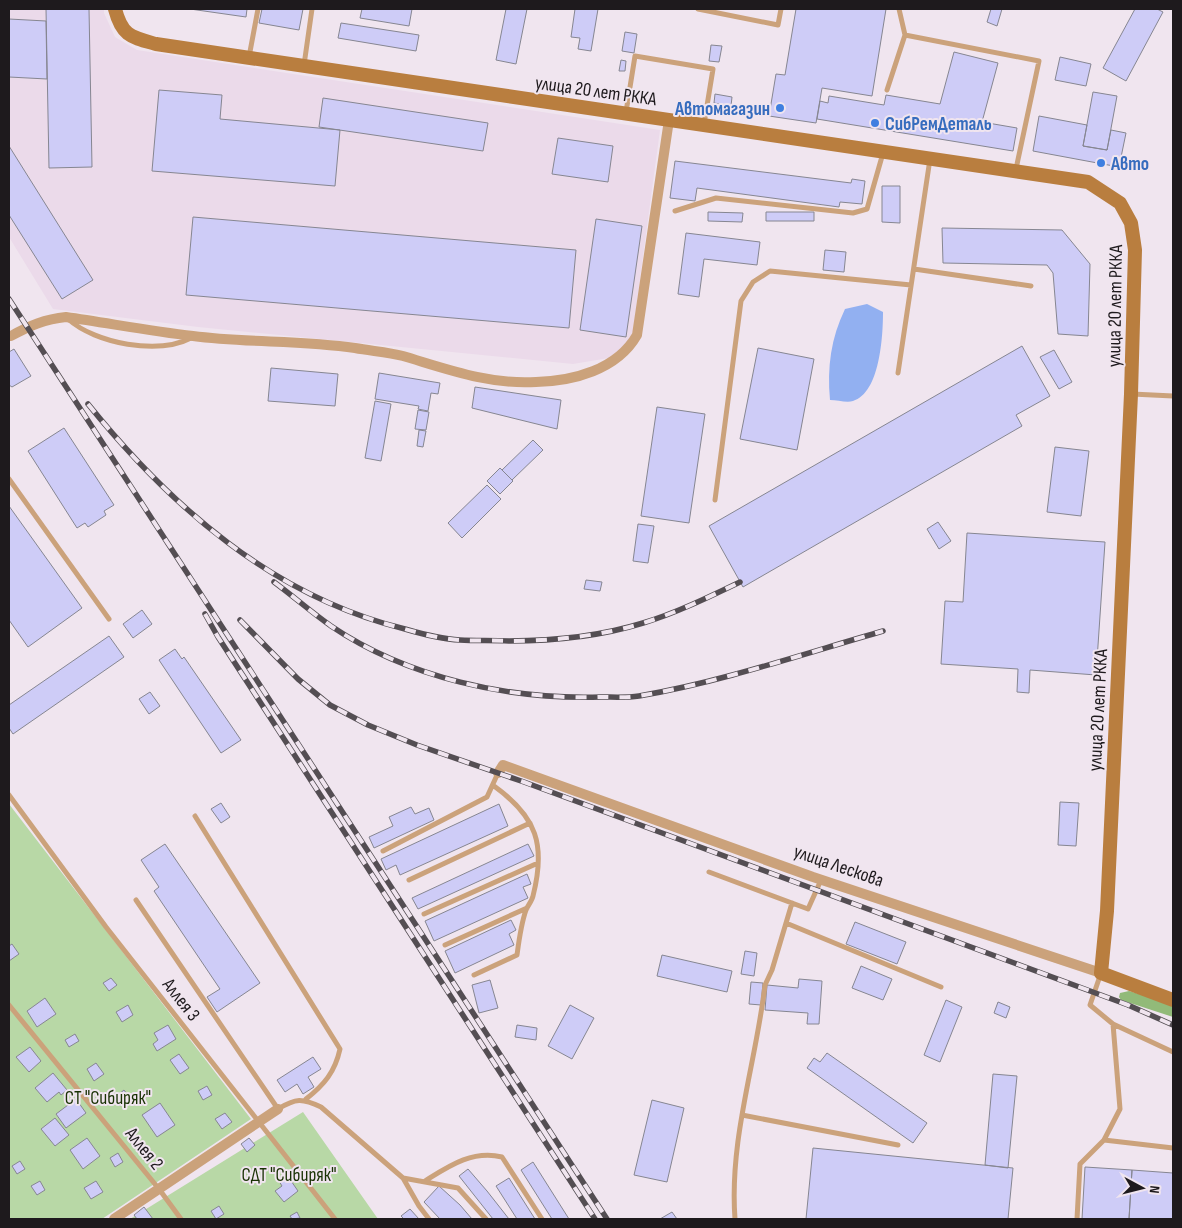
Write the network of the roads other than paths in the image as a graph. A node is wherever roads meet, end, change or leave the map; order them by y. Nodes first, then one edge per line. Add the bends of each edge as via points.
1 (115, 9) edge
2 (258, 9) edge
3 (312, 9) edge
4 (698, 9) edge
5 (781, 9) edge
6 (899, 9) edge
7 (905, 35) junction
8 (249, 57) junction
9 (304, 65) junction
10 (886, 90) dead end
11 (626, 113) junction
12 (668, 120) junction
13 (704, 125) junction
14 (884, 150) dead end
15 (930, 158) junction
16 (1016, 171) junction
17 (675, 211) dead end
18 (914, 269) junction
19 (911, 285) junction
20 (1030, 286) dead end
21 (66, 317) junction
22 (194, 336) junction
23 (10, 337) edge
24 (898, 373) dead end
25 (1131, 394) junction
26 (1173, 396) edge
27 (9, 480) edge
28 (715, 500) dead end
29 (109, 619) dead end
30 (498, 773) joint
31 (494, 786) junction
32 (9, 795) edge
33 (195, 816) dead end
34 (530, 823) junction
35 (383, 851) dead end
36 (538, 863) junction
37 (709, 872) dead end
38 (409, 880) dead end
39 (821, 880) junction
40 (136, 900) dead end
41 (792, 903) junction
42 (526, 908) junction
43 (424, 914) dead end
44 (786, 923) junction
45 (445, 945) dead end
46 (1101, 973) junction
47 (474, 974) dead end
48 (941, 987) dead end
49 (1173, 1000) edge
50 (9, 1005) edge
51 (1113, 1024) junction
52 (1173, 1052) edge
53 (306, 1100) junction
54 (278, 1109) junction
55 (742, 1115) junction
56 (260, 1122) junction
57 (1104, 1140) junction
58 (898, 1145) dead end
59 (1173, 1148) edge
60 (403, 1178) junction
61 (425, 1181) junction
62 (159, 1189) junction
63 (114, 1219) edge
64 (181, 1219) edge
65 (335, 1219) edge
66 (429, 1219) edge
67 (486, 1219) edge
68 (542, 1219) edge
69 (735, 1219) edge
70 (1076, 1219) edge

1 - 8 main road, улица 20 лет РККА via 119,25 132,38
2 - 8 lane
3 - 9 lane
4 - 5 lane via 778,24
6 - 7 lane
7 - 10 lane
7 - 16 lane via 1039,61
8 - 9 main road, улица 20 лет РККА
9 - 11 main road, улица 20 лет РККА
11 - 12 main road, улица 20 лет РККА
11 - 13 lane via 635,56 713,69
12 - 13 main road, улица 20 лет РККА
12 - 22 street via 636,335 629,349 602,368 570,379 535,383 494,380 452,372 401,356 350,348
13 - 15 main road, улица 20 лет РККА
14 - 17 lane via 867,210 845,212 716,198
15 - 16 main road, улица 20 лет РККА
15 - 18 lane
16 - 25 main road, улица 20 лет РККА via 1088,182 1120,203 1131,224 1135,250
18 - 19 lane
18 - 20 lane
19 - 24 lane
19 - 28 lane via 770,271 753,282 742,301
21 - 22 street
21 - 22 lane via 79,329 96,337 150,346 180,344
21 - 23 street via 36,323
25 - 26 lane
25 - 46 main road, улица 20 лет РККА via 1107,911
27 - 29 lane
30 - 31 lane
30 - 39 street, улица Лескова via 503,766 514,768
31 - 34 lane via 514,801
31 - 35 lane via 487,797
32 - 56 lane, Аллея 3 via 106,927
33 - 53 lane via 340,1049 336,1066
34 - 36 lane via 538,841
34 - 38 lane
36 - 42 lane via 533,899
36 - 43 lane
37 - 41 lane
39 - 41 lane via 808,908
39 - 46 street, улица Лескова
40 - 54 lane
41 - 44 lane
42 - 45 lane
42 - 47 lane via 517,955
44 - 48 lane
44 - 55 lane via 765,985
46 - 49 main road, улица Лескова
46 - 51 lane via 1090,1005
50 - 62 lane, Аллея 2
51 - 52 lane
51 - 57 lane via 1120,1109
53 - 54 lane via 291,1102
53 - 60 lane via 321,1107
54 - 56 street
55 - 58 lane
55 - 69 lane via 736,1147
56 - 62 street
56 - 65 lane, Аллея 3
57 - 59 lane
57 - 70 lane via 1080,1164
60 - 61 lane
60 - 66 lane
61 - 67 lane via 458,1188
61 - 68 lane via 456,1162 488,1154 502,1157
62 - 63 street
62 - 64 lane, Аллея 2

